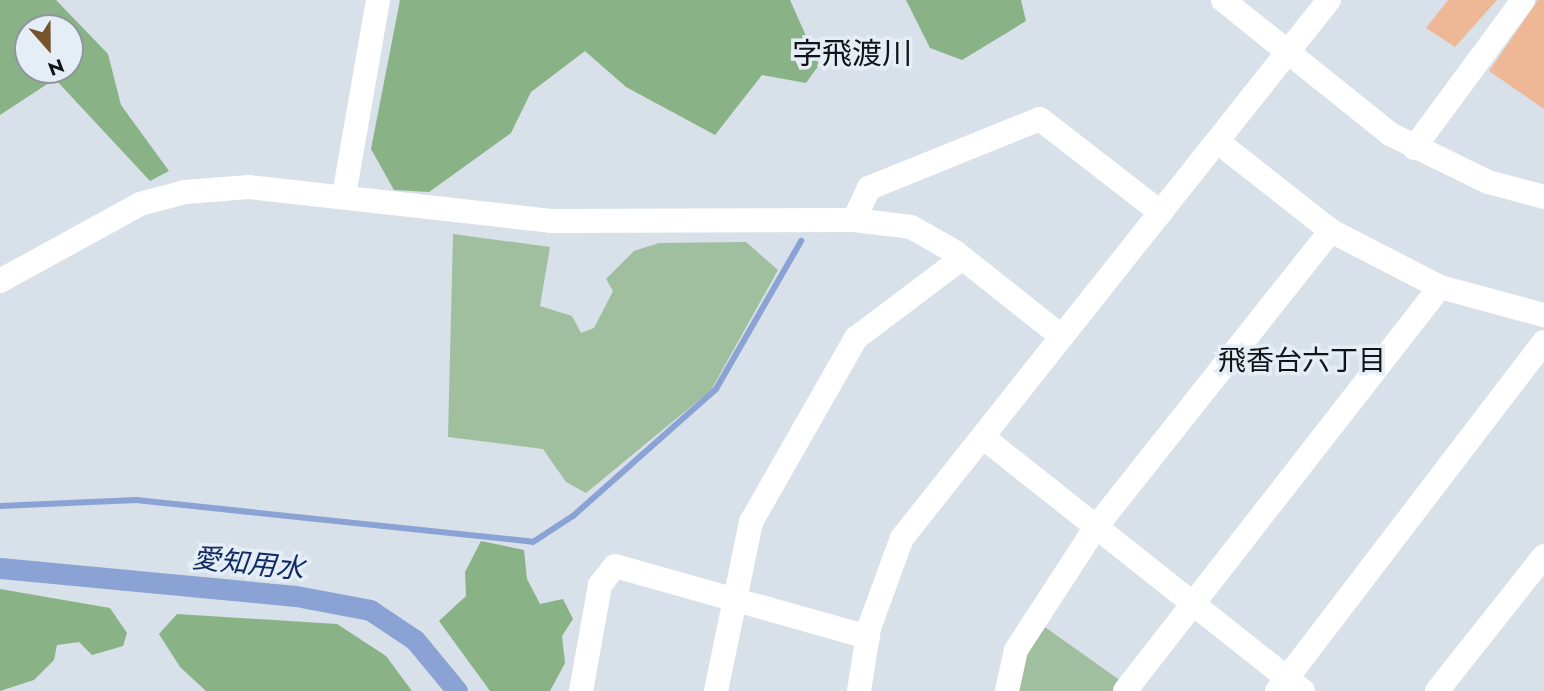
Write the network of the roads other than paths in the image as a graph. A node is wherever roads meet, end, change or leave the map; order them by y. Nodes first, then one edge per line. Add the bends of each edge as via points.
1 (378, 0) edge
2 (1223, 0) edge
3 (1329, 0) edge
4 (1523, 0) edge
5 (1287, 56) junction
6 (1217, 142) junction
7 (1414, 148) junction
8 (344, 195) junction
9 (1544, 197) edge
10 (1161, 213) junction
11 (854, 220) junction
12 (1331, 231) junction
13 (962, 258) junction
14 (0, 281) edge
15 (1440, 287) junction
16 (1544, 315) edge
17 (1061, 336) junction
18 (1544, 342) edge
19 (984, 438) junction
20 (1096, 527) junction
21 (1544, 556) edge
22 (735, 600) junction
23 (1193, 602) junction
24 (867, 637) junction
25 (1289, 687) edge
26 (581, 691) edge
27 (716, 691) edge
28 (859, 691) edge
29 (1007, 691) edge
30 (1125, 691) edge
31 (1437, 691) edge

1 - 8 street
2 - 5 street
3 - 5 street
4 - 7 street
5 - 6 street
5 - 7 street
6 - 10 street
6 - 12 street
7 - 9 street via 1488,182
8 - 11 street via 551,221
8 - 14 street via 249,187 165,196 112,218
10 - 11 street via 1040,119 869,188
10 - 17 street
11 - 13 street via 911,227
12 - 15 street
12 - 20 street
13 - 17 street
13 - 22 street via 856,338 751,522
15 - 16 street
15 - 23 street
17 - 19 street
18 - 25 street
19 - 20 street
19 - 24 street via 902,538
20 - 23 street
20 - 29 street via 1016,650
21 - 31 street
22 - 24 street
22 - 26 street via 615,566 600,585
22 - 27 street
23 - 25 street
23 - 30 street
24 - 28 street

